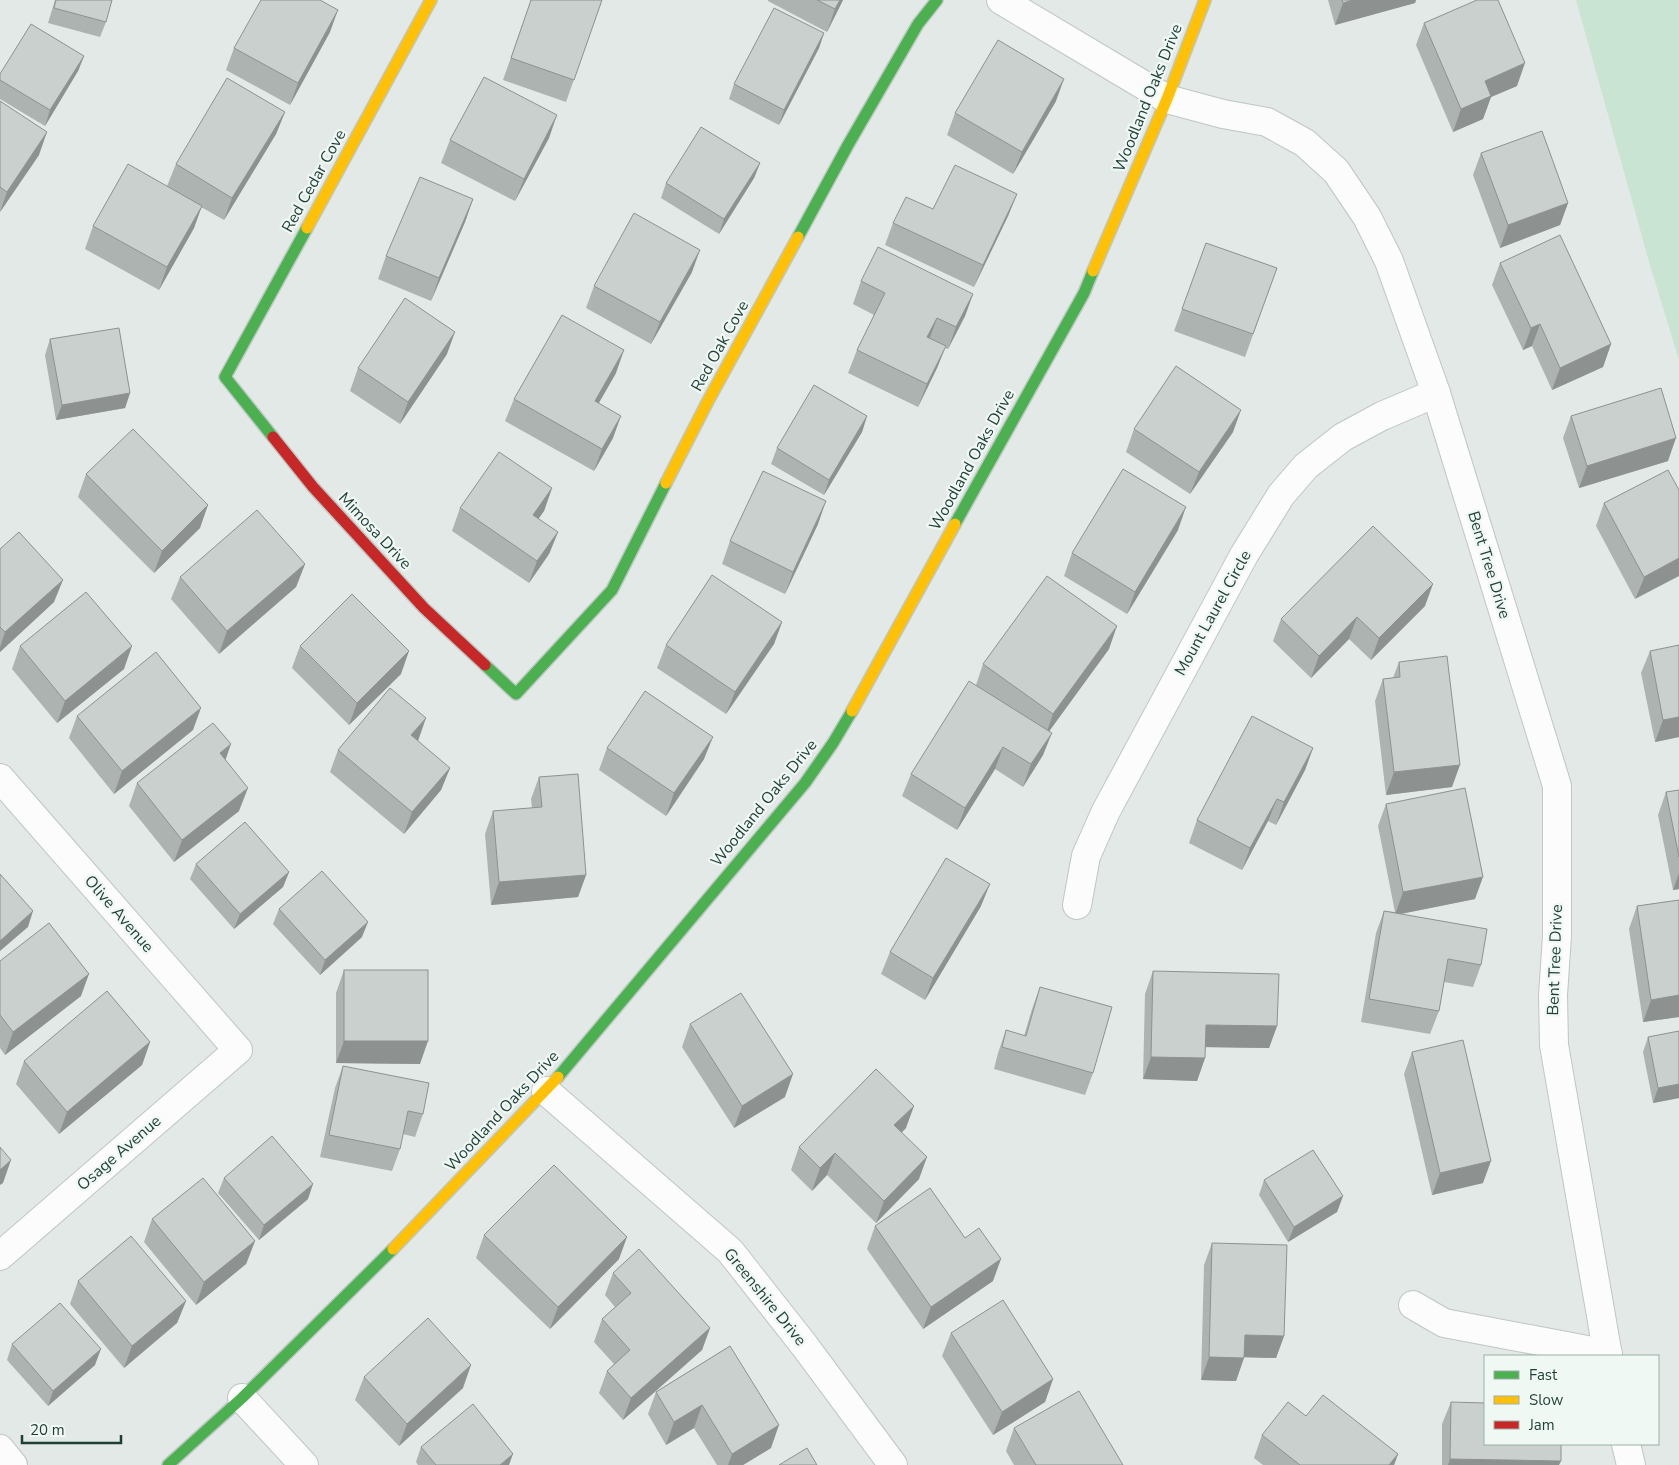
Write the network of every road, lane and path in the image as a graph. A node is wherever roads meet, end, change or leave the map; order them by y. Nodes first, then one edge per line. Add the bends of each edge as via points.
1 (431, 0) edge
2 (937, 0) edge
3 (1001, 0) edge
4 (1205, 0) edge
5 (1167, 99) junction
6 (225, 377) joint
7 (1436, 393) junction
8 (516, 694) joint
9 (0, 778) edge
10 (1077, 905) dead end
11 (238, 1050) joint
12 (546, 1091) junction
13 (0, 1256) edge
14 (1413, 1305) dead end
15 (1608, 1355) edge
16 (242, 1398) junction
17 (1626, 1445) edge
18 (0, 1449) edge
19 (14, 1465) edge
20 (168, 1465) edge
21 (304, 1465) edge
22 (892, 1465) edge
23 (1631, 1465) edge

1 - 6 street, Red Cedar Cove
2 - 8 street, Red Oak Cove via 918,24 848,145 708,401 612,590
3 - 5 street, Bent Tree Drive
4 - 5 street, Woodland Oaks Drive
5 - 7 street, Bent Tree Drive via 1267,122 1305,143 1336,171 1367,217 1389,261
5 - 12 street, Woodland Oaks Drive via 1084,293 833,743 805,783
6 - 8 street, Mimosa Drive via 313,487 424,608
7 - 10 street, Mount Laurel Circle via 1343,437 1306,466 1281,495 1244,555 1106,811 1086,856
7 - 15 street, Bent Tree Drive via 1557,786 1554,1045
9 - 11 street, Olive Avenue
11 - 13 street, Osage Avenue
12 - 16 street, Woodland Oaks Drive via 405,1238
12 - 22 street, Greenshire Drive via 730,1251
14 - 15 street via 1444,1322
16 - 20 street, Woodland Oaks Drive
16 - 21 street
17 - 23 street
18 - 19 street

